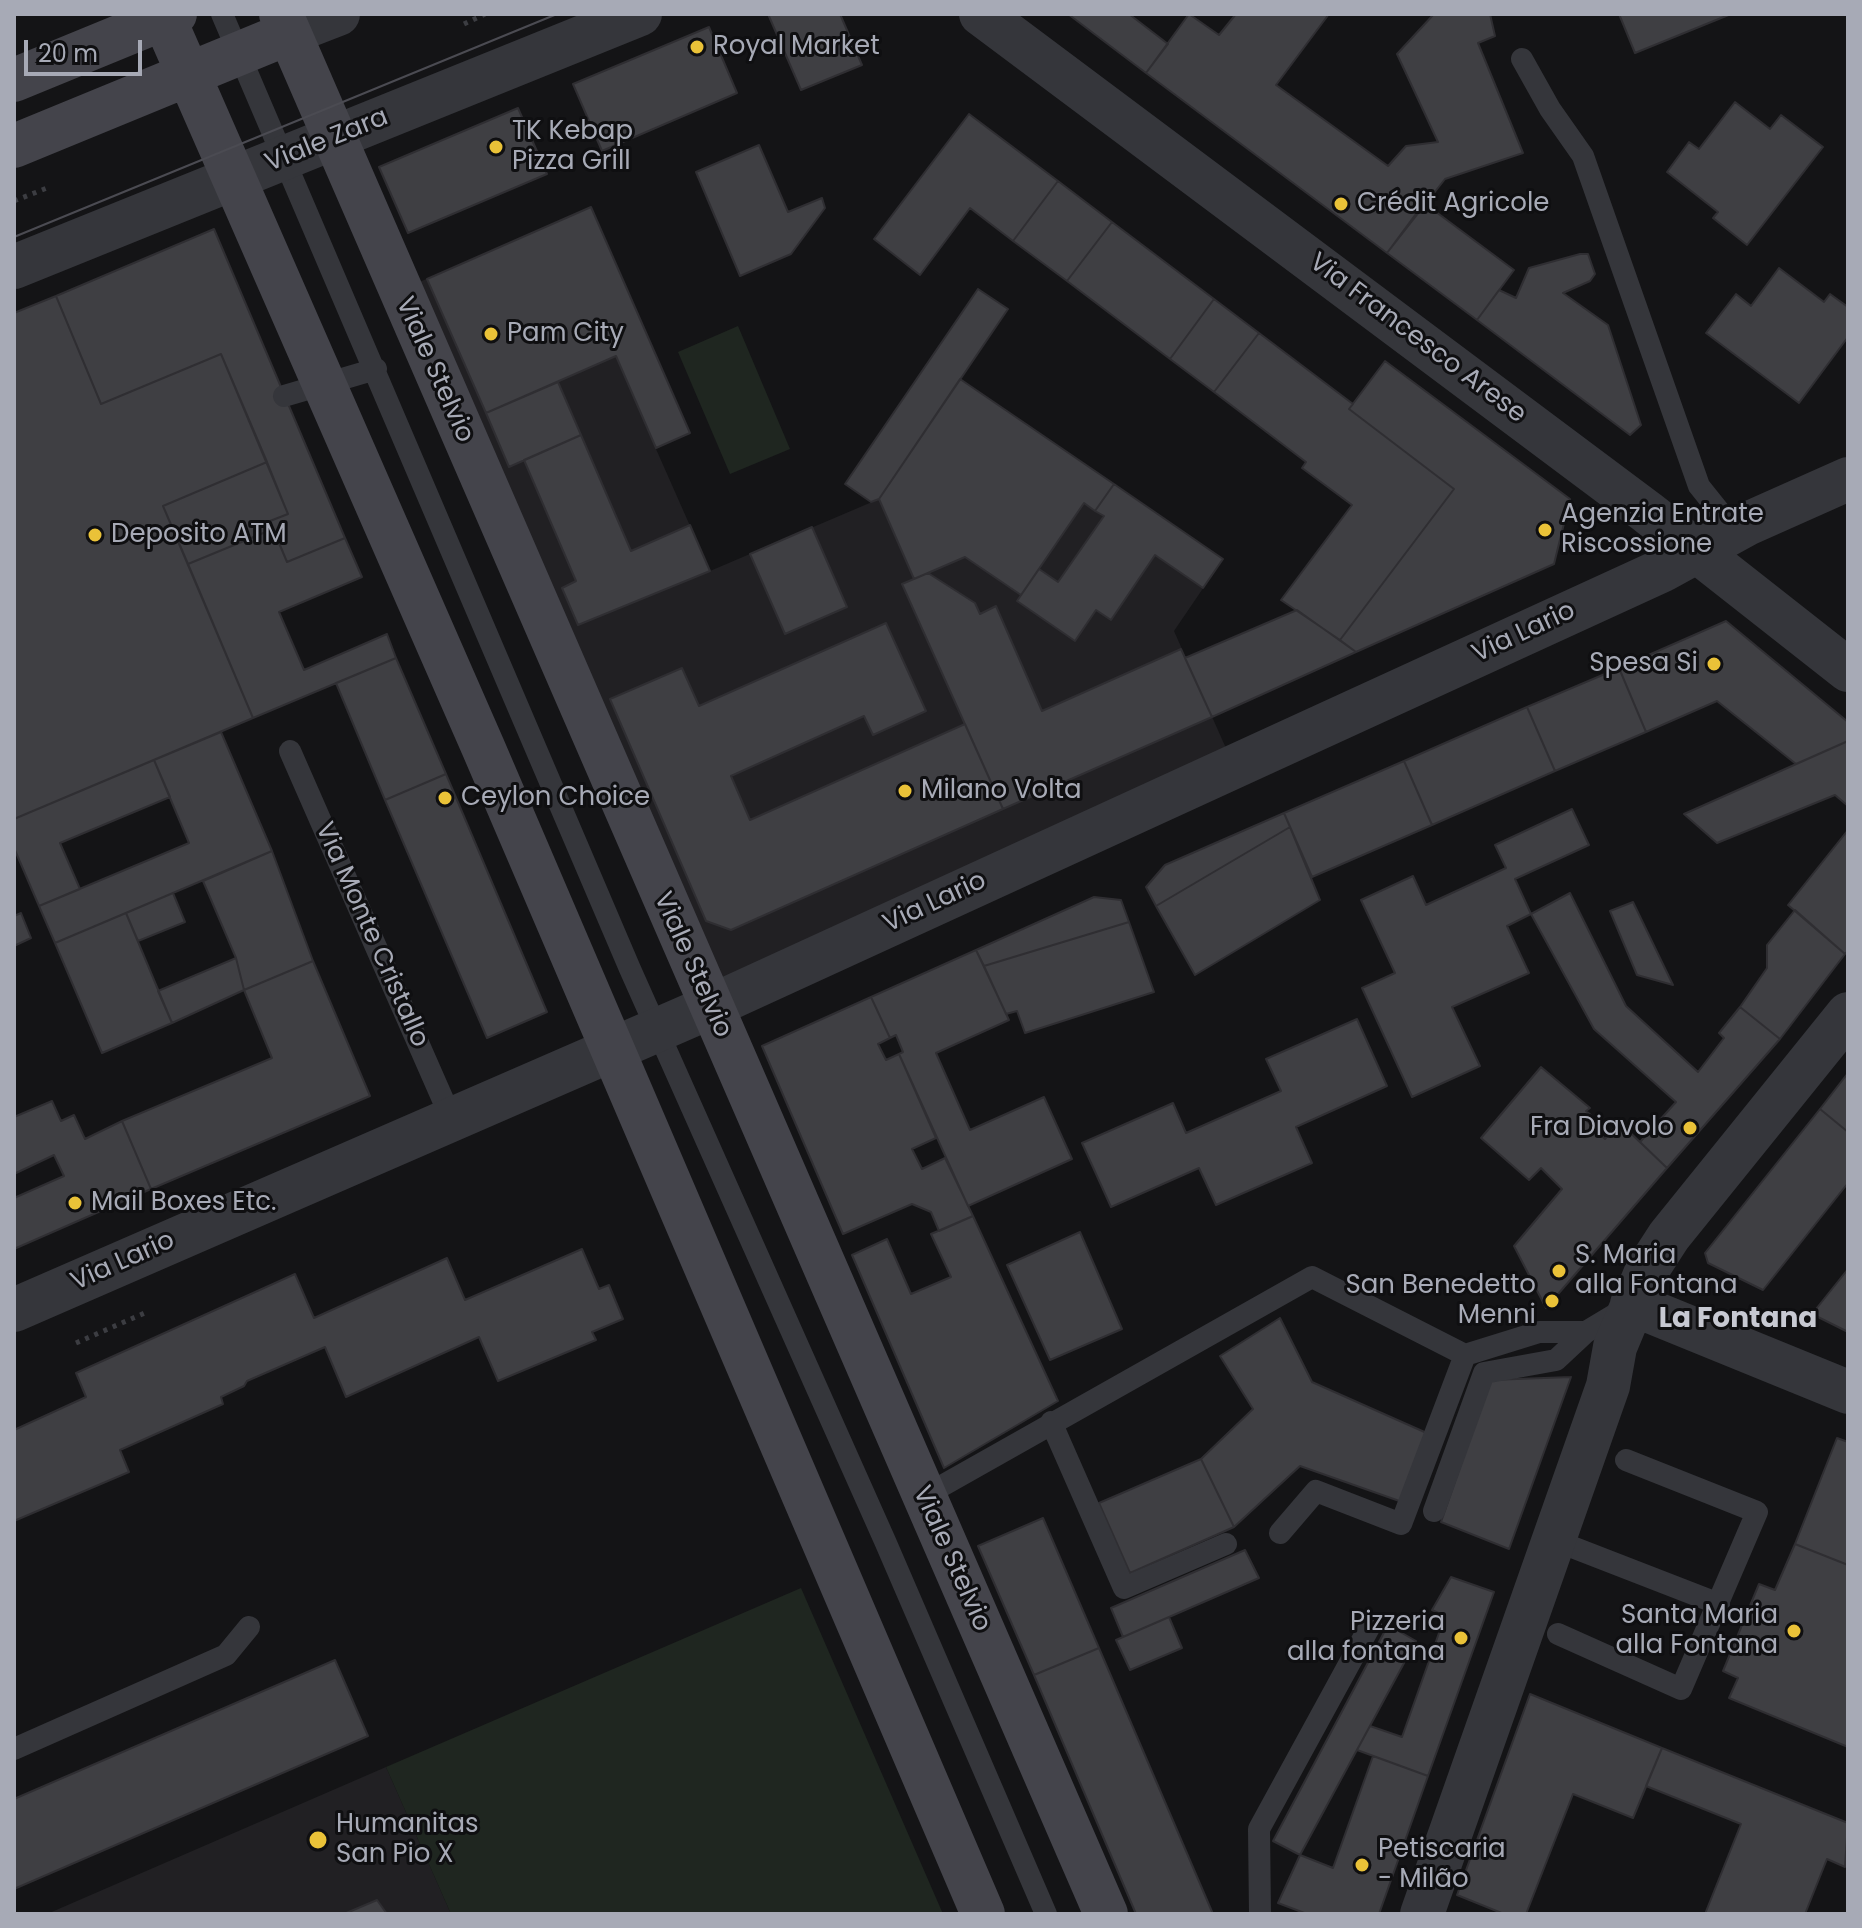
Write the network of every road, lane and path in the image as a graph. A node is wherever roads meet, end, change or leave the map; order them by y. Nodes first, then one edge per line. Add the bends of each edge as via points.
1 (338, 14) edge
2 (485, 14) edge
3 (640, 14) edge
4 (981, 14) edge
5 (167, 15) edge
6 (285, 24) edge
7 (464, 24) dead end
8 (231, 34) edge
9 (1522, 59) dead end
10 (189, 74) junction
11 (14, 80) edge
12 (334, 138) junction
13 (14, 146) edge
14 (284, 158) junction
15 (234, 178) junction
16 (47, 188) dead end
17 (14, 201) edge
18 (14, 267) edge
19 (376, 369) junction
20 (304, 390) junction
21 (1848, 479) edge
22 (1717, 541) junction
23 (1848, 670) edge
24 (290, 751) dead end
25 (711, 1007) junction
26 (1848, 1014) edge
27 (656, 1029) junction
28 (612, 1047) junction
29 (451, 1118) junction
30 (1632, 1304) junction
31 (14, 1310) edge
32 (147, 1312) dead end
33 (1586, 1332) junction
34 (76, 1343) dead end
35 (1465, 1355) junction
36 (1848, 1392) edge
37 (1051, 1422) junction
38 (1626, 1460) dead end
39 (924, 1496) junction
40 (1434, 1511) dead end
41 (1280, 1533) dead end
42 (1554, 1540) junction
43 (1226, 1544) dead end
44 (1719, 1604) junction
45 (1371, 1624) dead end
46 (249, 1627) dead end
47 (1558, 1634) dead end
48 (14, 1749) edge
49 (983, 1914) edge
50 (1046, 1914) edge
51 (1106, 1914) edge
52 (1260, 1914) edge
53 (1422, 1914) edge

1 - 6 street
2 - 7 path
3 - 12 street, Viale Zara
4 - 22 street, Via Francesco Arese
5 - 10 main road
5 - 11 main road
6 - 8 main road
6 - 12 main road, Viale Stelvio
8 - 10 main road
8 - 14 lane, Viale Stelvio
9 - 22 lane via 1583,156
10 - 13 main road
10 - 15 main road
12 - 14 street, Viale Zara
12 - 25 main road, Viale Stelvio
14 - 15 street, Viale Zara
14 - 19 lane, Viale Stelvio
15 - 18 street, Viale Zara
15 - 20 main road
16 - 17 path
19 - 20 lane
19 - 27 lane, Viale Stelvio
20 - 28 main road
21 - 22 street, Via Lario
22 - 23 street, Via Francesco Arese
22 - 25 street, Via Lario
24 - 29 lane, Via Monte Cristallo
25 - 27 street, Via Lario
25 - 39 main road, Viale Stelvio
26 - 30 street via 1669,1236
27 - 28 street, Via Lario
27 - 50 lane, Viale Stelvio
28 - 29 street, Via Lario
28 - 49 main road
29 - 31 street, Via Lario
30 - 33 lane
30 - 36 street
30 - 42 street
32 - 34 path
33 - 35 lane via 1539,1332
33 - 40 lane via 1556,1360 1484,1373
35 - 37 lane via 1312,1277
35 - 41 lane via 1401,1524 1316,1491
37 - 39 lane
37 - 43 lane via 1124,1588
38 - 44 lane via 1757,1512
39 - 51 main road, Viale Stelvio
42 - 44 lane
42 - 53 street
44 - 47 lane via 1681,1689
45 - 52 lane via 1259,1829
46 - 48 lane via 226,1655

